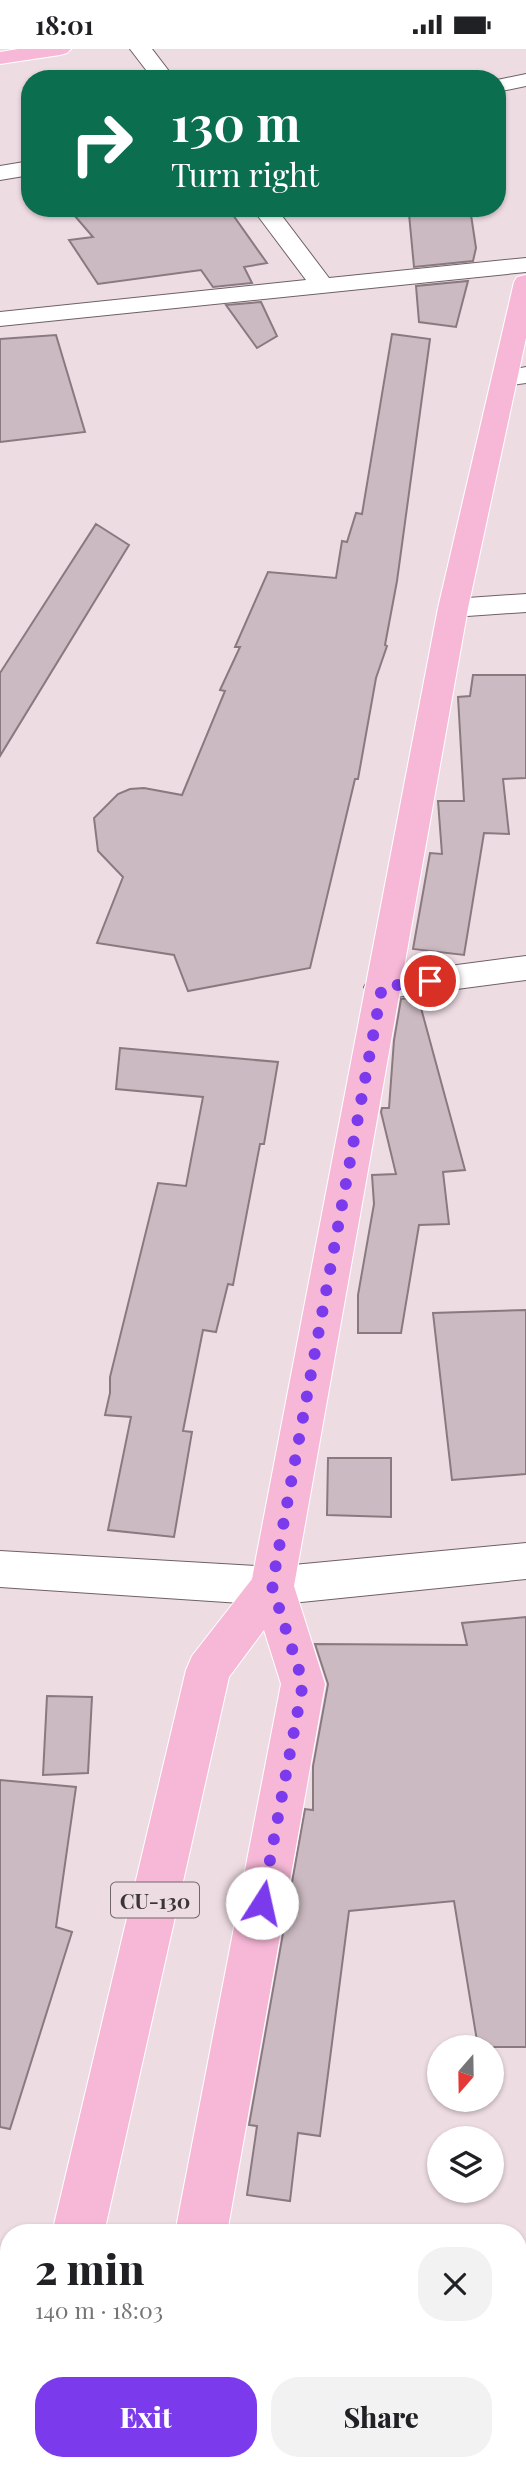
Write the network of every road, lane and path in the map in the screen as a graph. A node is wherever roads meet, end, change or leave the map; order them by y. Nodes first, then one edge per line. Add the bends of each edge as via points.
1 (60, 49) edge
2 (141, 49) edge
3 (0, 58) edge
4 (157, 70) edge
5 (526, 81) edge
6 (506, 84) edge
7 (21, 170) edge
8 (0, 173) edge
9 (271, 217) edge
10 (526, 265) edge
11 (526, 282) edge
12 (323, 286) junction
13 (0, 320) edge
14 (515, 376) edge
15 (526, 603) edge
16 (453, 608) junction
17 (526, 968) edge
18 (382, 987) junction
19 (526, 1561) edge
20 (0, 1569) edge
21 (272, 1586) junction
22 (80, 2224) edge
23 (203, 2224) edge

1 - 3 main road
2 - 4 street
5 - 6 street
7 - 8 street
9 - 12 street
10 - 12 street
11 - 14 main road, CU-130
12 - 13 street
14 - 16 main road, CU-130
15 - 16 street
16 - 18 main road, CU-130
17 - 18 street
18 - 21 main road, CU-130
19 - 21 street
20 - 21 street
21 - 22 main road, CU-130 via 208,1670
21 - 23 main road, CU-130 via 303,1683

